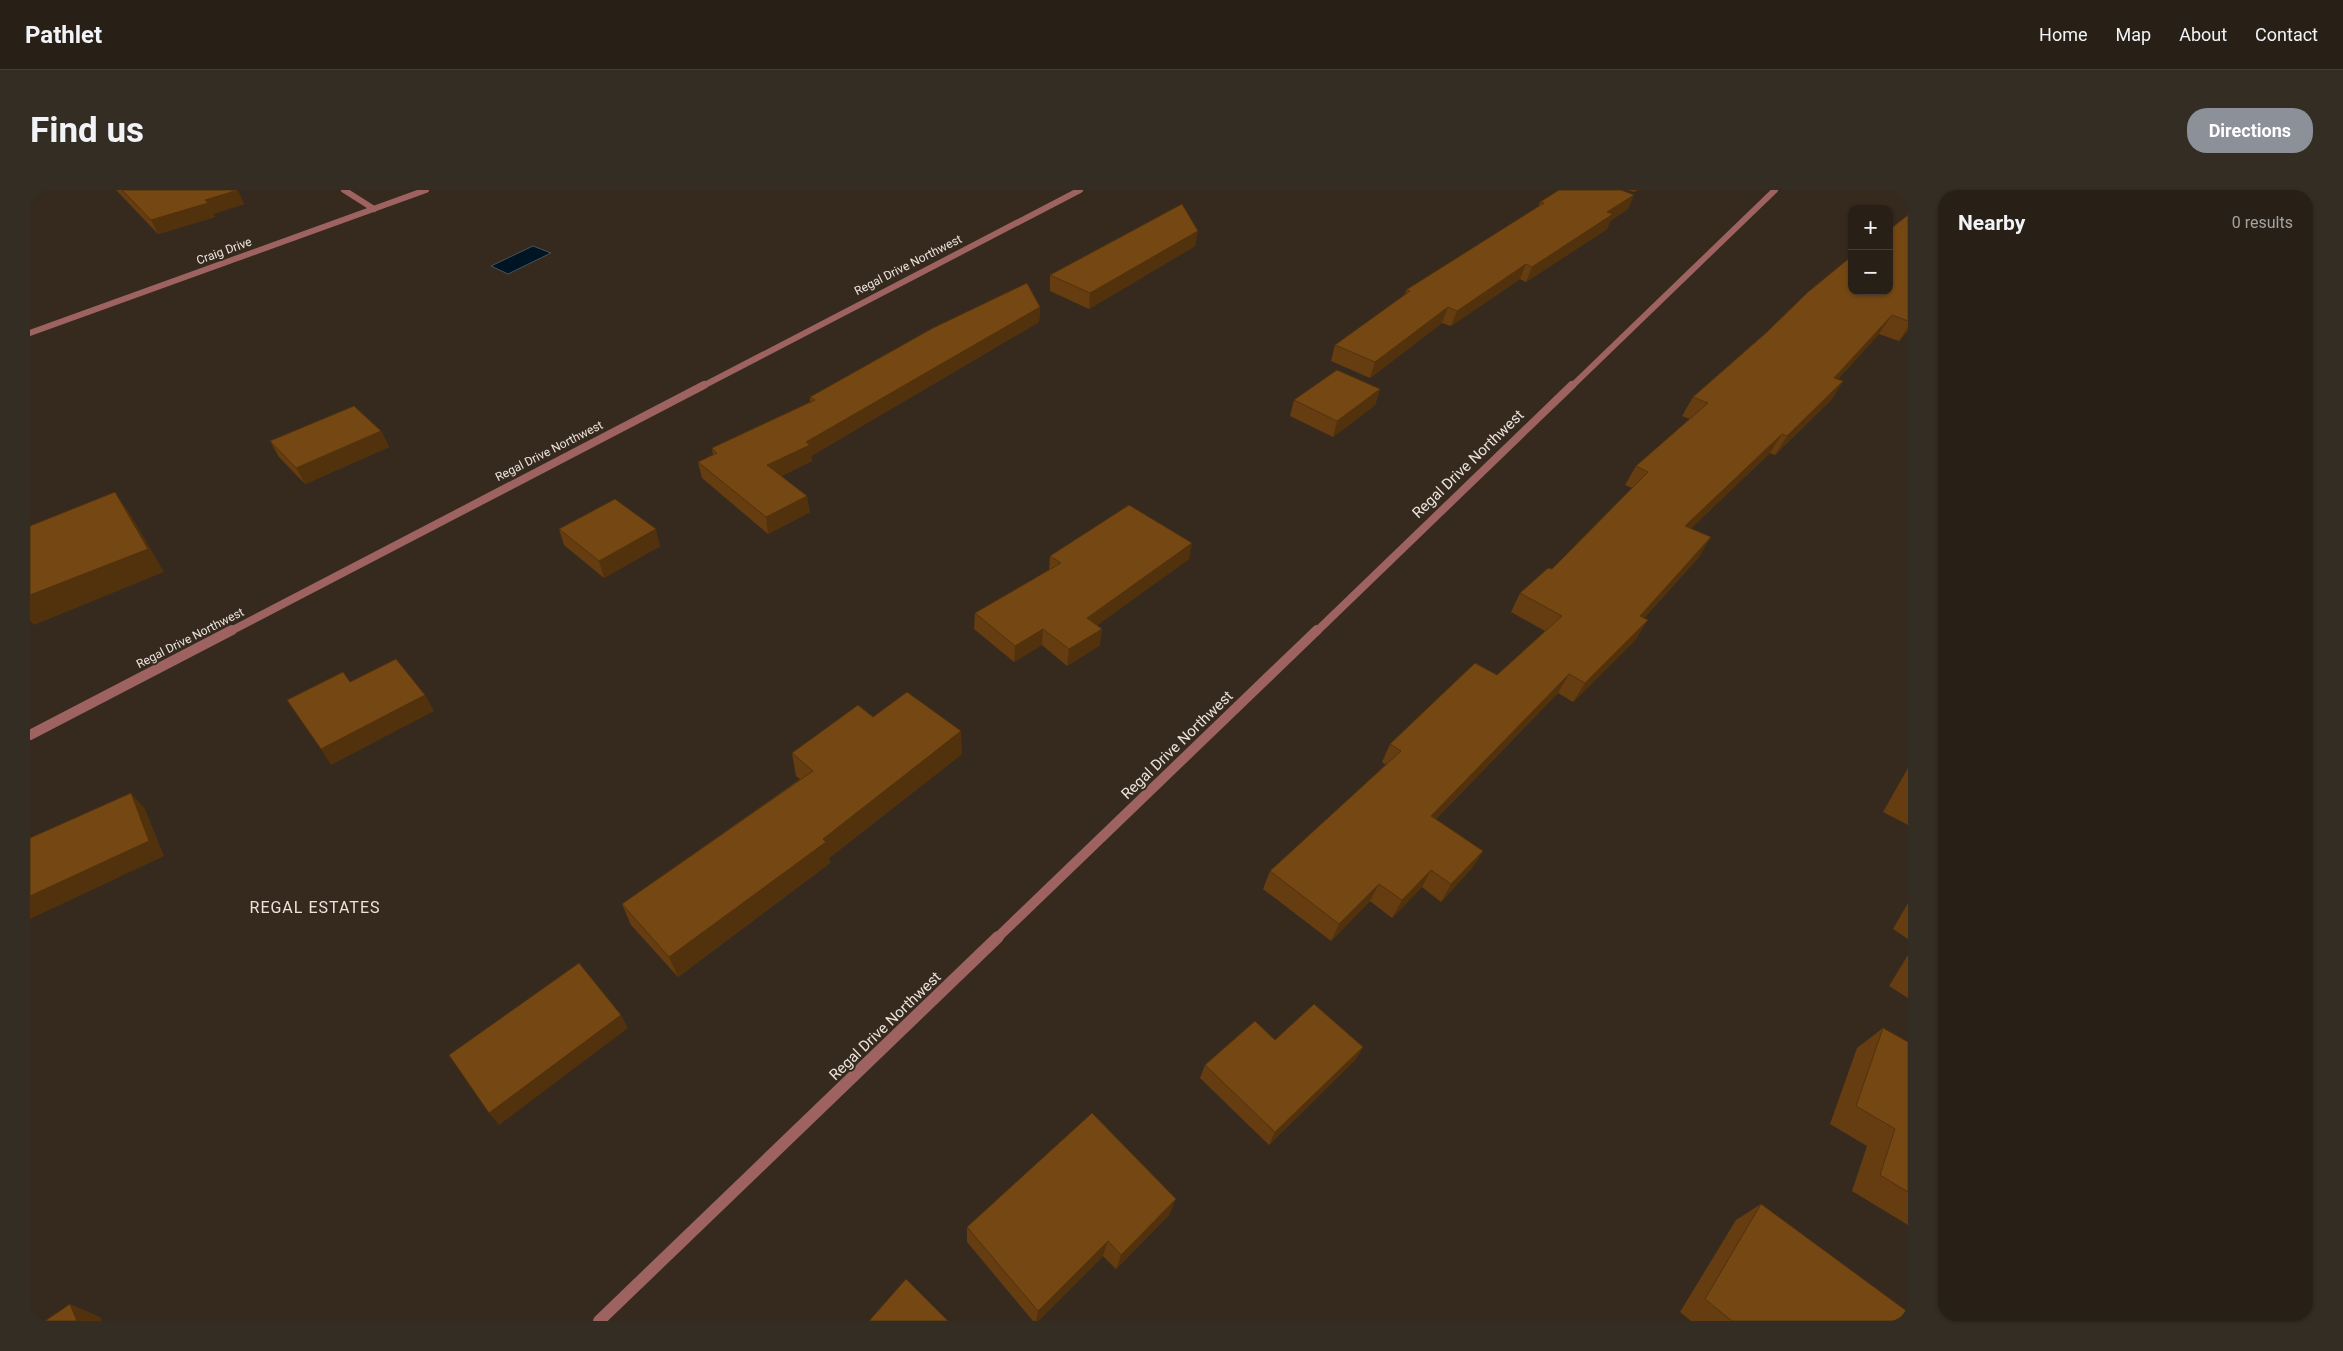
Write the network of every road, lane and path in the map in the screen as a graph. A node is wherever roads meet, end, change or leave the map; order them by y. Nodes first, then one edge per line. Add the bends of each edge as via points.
1 (344, 190) edge
2 (426, 190) edge
3 (1080, 190) edge
4 (1775, 190) edge
5 (374, 209) junction
6 (30, 333) edge
7 (30, 735) edge
8 (599, 1321) edge

1 - 5 street
2 - 5 street, Craig Drive
3 - 7 street, Regal Drive Northwest
4 - 8 street, Regal Drive Northwest
5 - 6 street, Craig Drive

